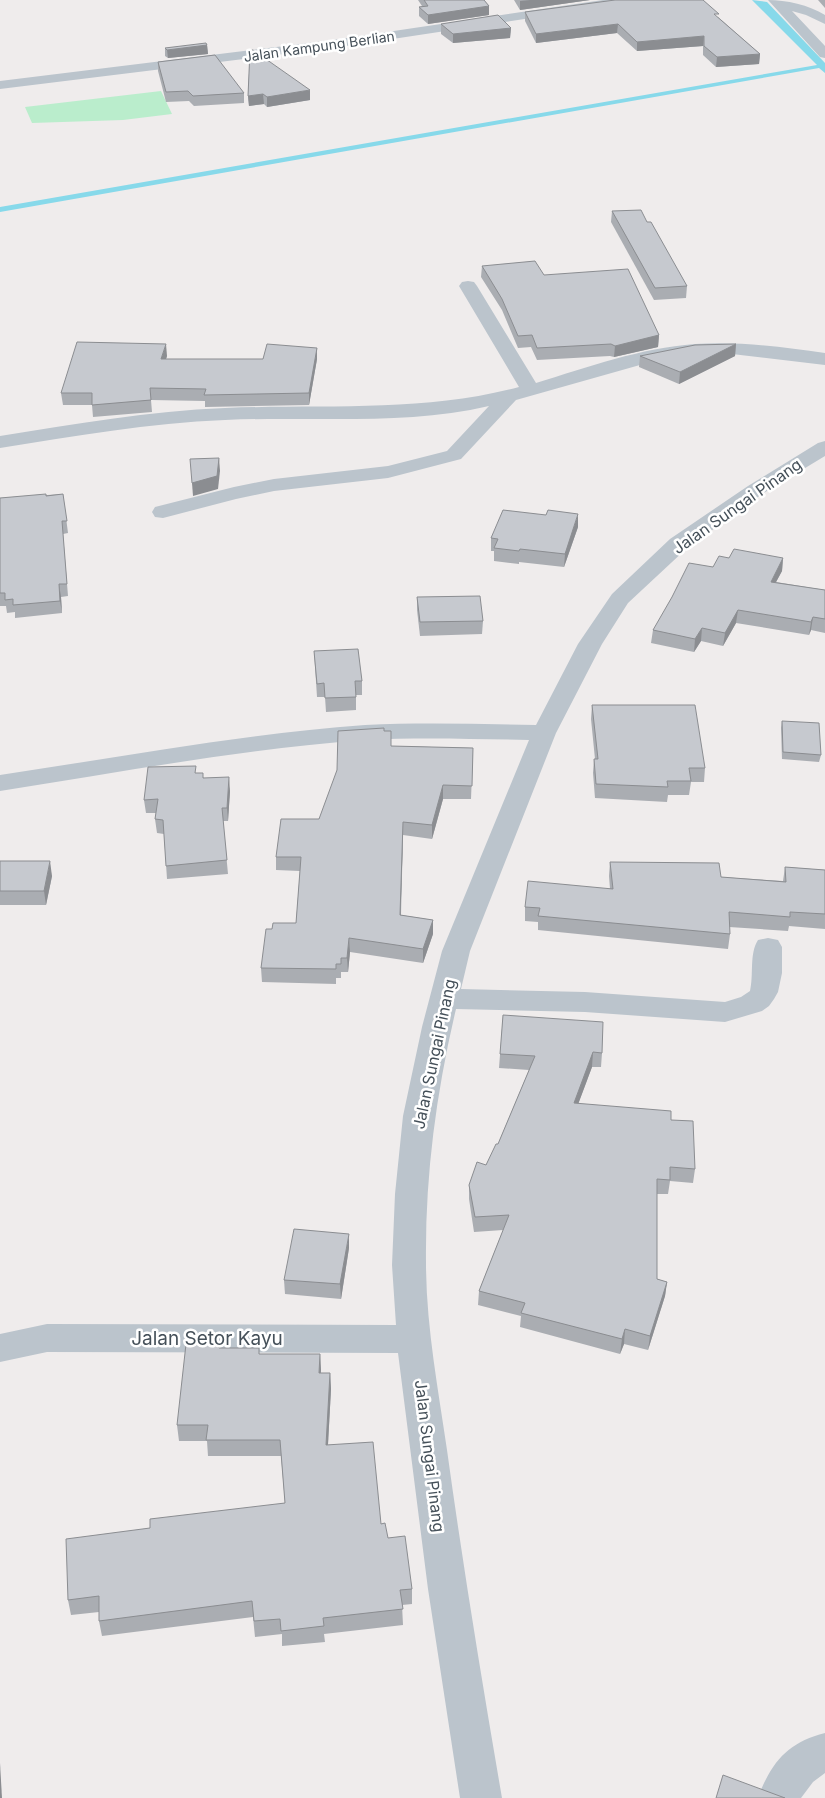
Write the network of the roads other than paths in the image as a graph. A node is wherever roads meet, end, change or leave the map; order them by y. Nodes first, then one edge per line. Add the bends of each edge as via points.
1 (638, 0) edge
2 (776, 2) edge
3 (825, 20) edge
4 (823, 50) edge
5 (0, 85) edge
6 (468, 286) dead end
7 (825, 359) edge
8 (530, 389) junction
9 (509, 396) junction
10 (0, 442) edge
11 (825, 447) edge
12 (163, 512) dead end
13 (544, 733) junction
14 (0, 783) edge
15 (768, 947) dead end
16 (444, 999) junction
17 (414, 1340) junction
18 (0, 1348) edge
19 (825, 1754) edge
20 (781, 1792) dead end
21 (481, 1798) edge

1 - 5 street, Jalan Kampung Berlian via 157,68
2 - 3 street via 811,12
2 - 4 street
6 - 8 street
7 - 8 street via 765,351 690,350 630,362
8 - 9 street
9 - 10 street via 421,409 169,417
9 - 12 street via 454,455 388,472 258,489
11 - 13 street, Jalan Sungai Pinang via 755,490 678,544 620,599 590,644
13 - 14 street via 342,734 240,746
13 - 16 street, Jalan Sungai Pinang via 456,951
15 - 16 street via 763,997 754,1004 733,1010 706,1012 585,1002
16 - 17 street, Jalan Sungai Pinang via 419,1116 411,1194 409,1265
17 - 18 street, Jalan Setor Kayu via 47,1338
17 - 21 street, Jalan Sungai Pinang via 447,1589
19 - 20 street via 798,1766

